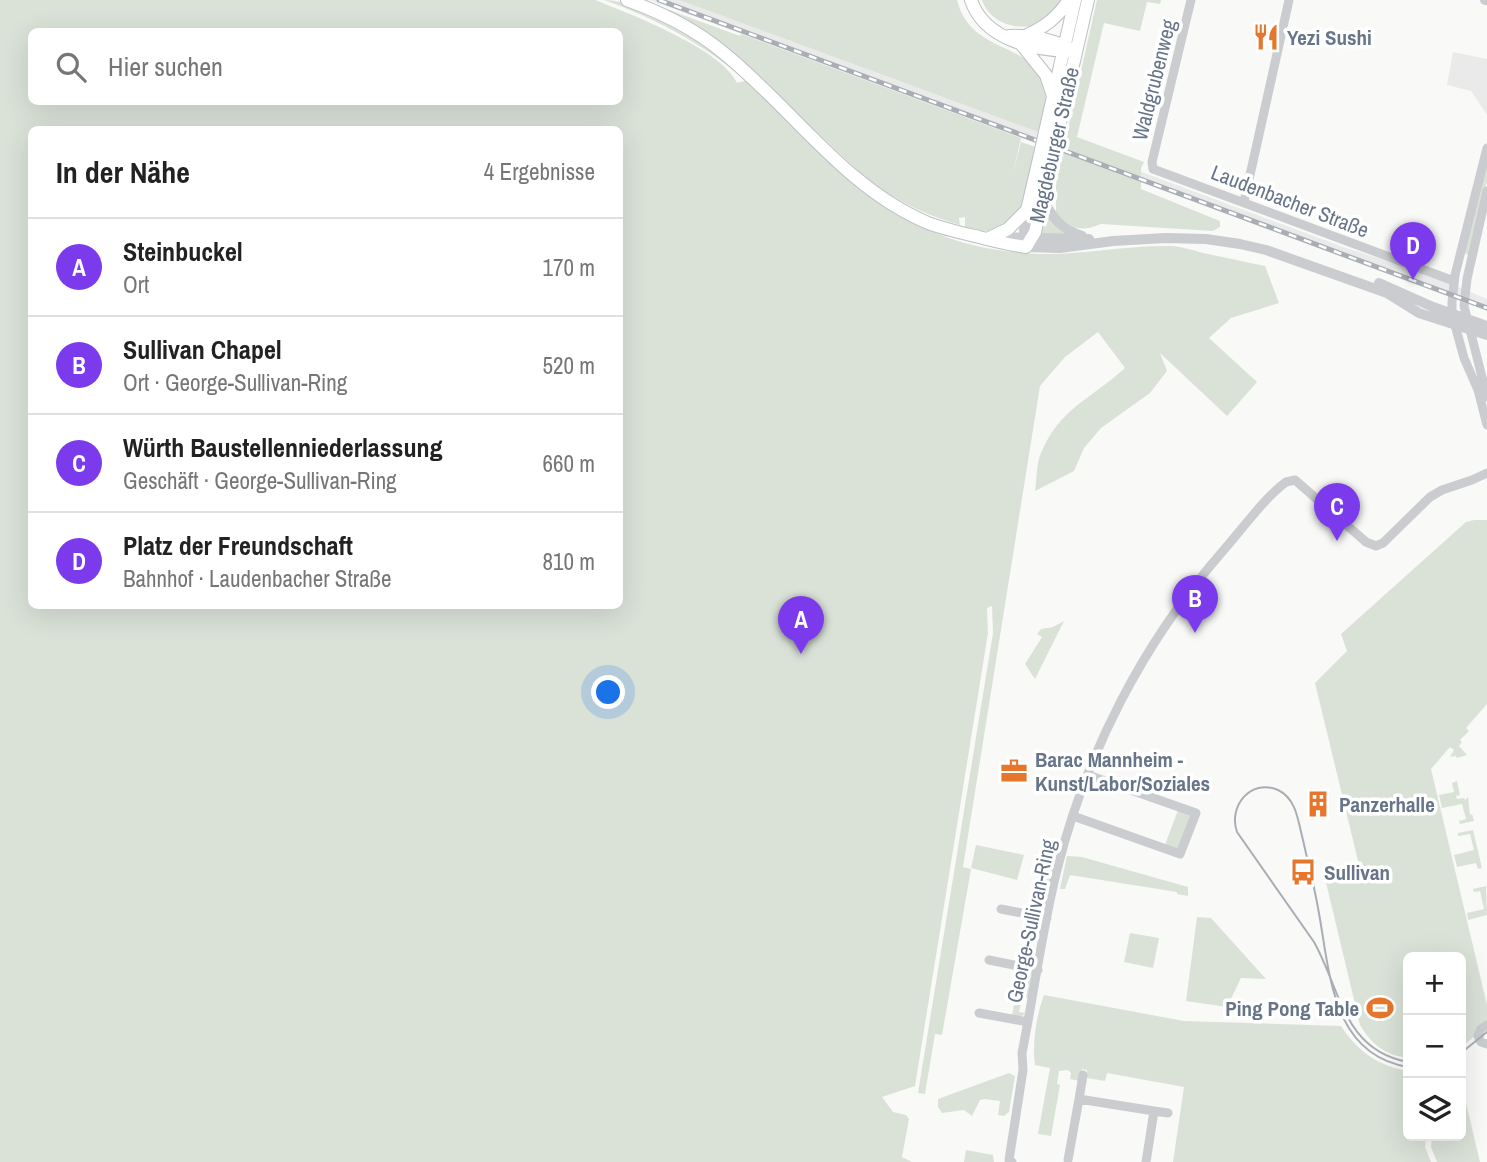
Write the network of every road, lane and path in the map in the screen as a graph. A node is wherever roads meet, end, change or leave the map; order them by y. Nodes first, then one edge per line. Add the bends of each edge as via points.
1 (627, 0) edge
2 (971, 0) edge
3 (1069, 0) edge
4 (1075, 0) edge
5 (1087, 0) edge
6 (1191, 0) edge
7 (1289, 0) edge
8 (1023, 40) junction
9 (1068, 49) junction
10 (1053, 96) junction
11 (1051, 133) junction
12 (1487, 148) edge
13 (1047, 152) junction
14 (1153, 169) joint
15 (1487, 191) edge
16 (1042, 197) junction
17 (1244, 202) junction
18 (1027, 210) junction
19 (991, 238) junction
20 (1088, 238) junction
21 (1027, 241) junction
22 (1113, 241) junction
23 (1454, 281) junction
24 (1454, 319) junction
25 (1467, 324) junction
26 (1487, 326) edge
27 (1487, 334) edge
28 (1487, 397) edge
29 (1487, 425) edge
30 (1487, 473) edge
31 (1472, 480) junction
32 (1487, 480) edge
33 (1088, 775) junction
34 (1073, 816) junction
35 (1001, 909) dead end
36 (1047, 918) junction
37 (989, 961) dead end
38 (1038, 970) junction
39 (979, 1013) dead end
40 (1028, 1021) junction
41 (1487, 1025) edge
42 (1487, 1044) edge
43 (1083, 1075) dead end
44 (1079, 1099) junction
45 (1154, 1111) junction
46 (1168, 1113) dead end
47 (1068, 1160) dead end
48 (1012, 1162) edge
49 (1146, 1162) edge

1 - 19 main road via 718,48 842,164 900,208 929,223
2 - 8 main road via 983,21 1004,36
3 - 8 main road via 1049,24
4 - 9 main road, Magdeburger Straße
5 - 9 main road, Magdeburger Straße
6 - 14 street, Waldgrubenweg
7 - 17 street
8 - 9 main road via 1054,41
8 - 10 main road via 1046,75
9 - 10 main road, Magdeburger Straße
9 - 11 main road, Magdeburger Straße
10 - 11 main road, Magdeburger Straße
11 - 13 main road, Magdeburger Straße, bridge
12 - 23 street
13 - 16 main road, Magdeburger Straße
13 - 18 main road, Magdeburger Straße
14 - 17 street, Laudenbacher Straße
15 - 25 street via 1467,279
16 - 20 street via 1055,221
16 - 21 main road, Magdeburger Straße
17 - 23 street, Laudenbacher Straße
18 - 19 main road
18 - 21 street, Magdeburger Straße
19 - 21 main road
20 - 21 street
20 - 22 street
21 - 22 street via 1060,248
22 - 24 street via 1206,239 1289,250 1397,289
23 - 24 street
24 - 25 street
24 - 29 street
25 - 26 street
25 - 27 street
25 - 28 street
30 - 31 street, George-Sullivan-Ring
31 - 32 street, George-Sullivan-Ring
31 - 33 street, George-Sullivan-Ring via 1430,497 1376,546 1295,480 1281,485 1171,616 1118,707
33 - 34 street, George-Sullivan-Ring
33 - 34 street via 1196,813 1180,854
34 - 36 street, George-Sullivan-Ring
35 - 36 street
36 - 38 street, George-Sullivan-Ring
37 - 38 street
38 - 40 street, George-Sullivan-Ring
39 - 40 street
40 - 48 street, George-Sullivan-Ring
41 - 42 street via 1478,1036
43 - 44 street
44 - 45 street via 1134,1113
44 - 47 street
45 - 46 street
45 - 49 street

